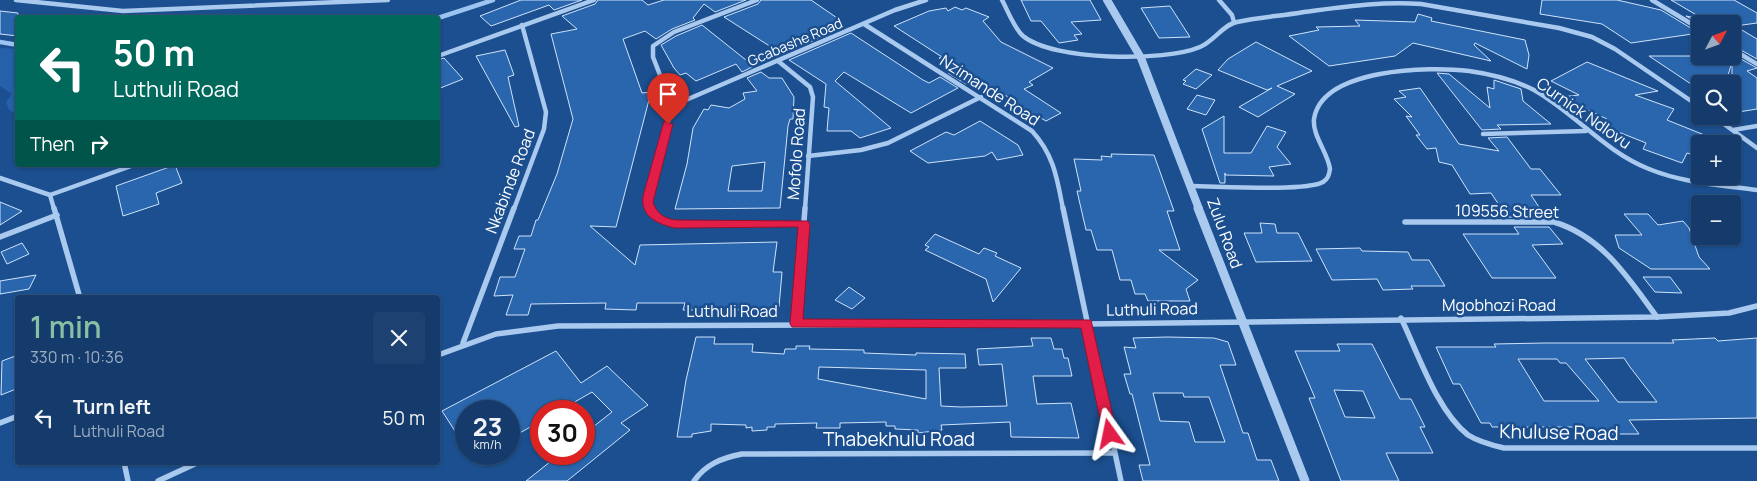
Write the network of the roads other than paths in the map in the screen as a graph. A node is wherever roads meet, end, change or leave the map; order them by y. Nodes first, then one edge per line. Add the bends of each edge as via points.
1 (16, 0) edge
2 (388, 0) edge
3 (594, 0) edge
4 (757, 0) edge
5 (926, 0) edge
6 (1002, 0) edge
7 (1107, 0) edge
8 (1220, 0) edge
9 (1652, 0) edge
10 (1234, 22) junction
11 (864, 24) junction
12 (1691, 24) edge
13 (522, 25) junction
14 (1741, 54) edge
15 (440, 55) edge
16 (1141, 58) junction
17 (778, 61) junction
18 (1757, 64) edge
19 (981, 97) junction
20 (1691, 101) edge
21 (672, 106) junction
22 (1726, 125) edge
23 (1757, 126) edge
24 (1733, 130) junction
25 (1587, 131) junction
26 (1483, 134) dead end
27 (1757, 148) edge
28 (808, 156) junction
29 (128, 167) edge
30 (0, 178) edge
31 (1191, 186) junction
32 (1757, 190) edge
33 (50, 195) junction
34 (57, 215) junction
35 (1405, 222) dead end
36 (804, 224) junction
37 (0, 237) edge
38 (79, 295) edge
39 (1757, 306) edge
40 (1657, 317) junction
41 (1401, 318) junction
42 (1241, 320) junction
43 (796, 324) junction
44 (1086, 324) junction
45 (463, 343) junction
46 (440, 354) edge
47 (15, 417) edge
48 (0, 423) edge
49 (1757, 448) edge
50 (1114, 453) junction
51 (125, 465) edge
52 (193, 465) edge
53 (128, 481) edge
54 (158, 481) edge
55 (694, 481) edge
56 (1121, 481) edge
57 (1305, 481) edge

1 - 2 street via 112,11
3 - 13 street
4 - 21 street via 669,34 653,45 653,57
5 - 11 street, Gcabashe Road
6 - 16 street via 1022,35 1038,45 1067,53
7 - 16 street, Zulu Road
8 - 10 street
9 - 12 street
10 - 16 street via 1199,48
10 - 20 street via 1398,2 1421,4 1559,28 1606,43
11 - 17 street, Gcabashe Road
11 - 19 street, Nzimande Road
13 - 15 street
13 - 45 street, Nkabinde Road via 544,102 544,129
14 - 18 street
16 - 31 street, Zulu Road
17 - 21 street, Gcabashe Road
17 - 28 street, Mofolo Road via 813,92
19 - 28 street via 874,148
19 - 44 street, Nzimande Road via 1032,131 1050,154
21 - 36 street via 648,202 655,217 667,223 691,225
22 - 24 street
23 - 24 street
24 - 27 street
25 - 26 street
25 - 31 street, Curnick Ndlovu via 1549,99 1529,87 1477,74 1420,70 1349,82 1326,98 1314,121 1330,162 1328,178 1322,183 1301,186
25 - 32 street, Curnick Ndlovu via 1615,152 1652,170
28 - 36 street, Mofolo Road
29 - 33 street
30 - 33 street
31 - 42 street, Zulu Road
33 - 34 street
34 - 37 street
34 - 38 street
35 - 40 street, 109556 Street via 1554,222 1570,226 1592,238 1604,250
36 - 43 street, Mofolo Road
39 - 40 street, Mgobhozi Road via 1728,313
40 - 41 street, Mgobhozi Road
41 - 42 street, Mgobhozi Road
41 - 49 street, Khuluse Road via 1454,420 1474,439 1488,445 1504,448
42 - 44 street, Luthuli Road
42 - 57 street, Zulu Road
43 - 44 street, Luthuli Road
43 - 45 street, Luthuli Road via 558,326 516,329
44 - 50 street, Nzimande Road
45 - 46 street, Luthuli Road
47 - 48 street
50 - 55 street, Thabekhulu Road via 742,454 710,464
50 - 56 street, Nzimande Road
51 - 53 street
52 - 54 street

